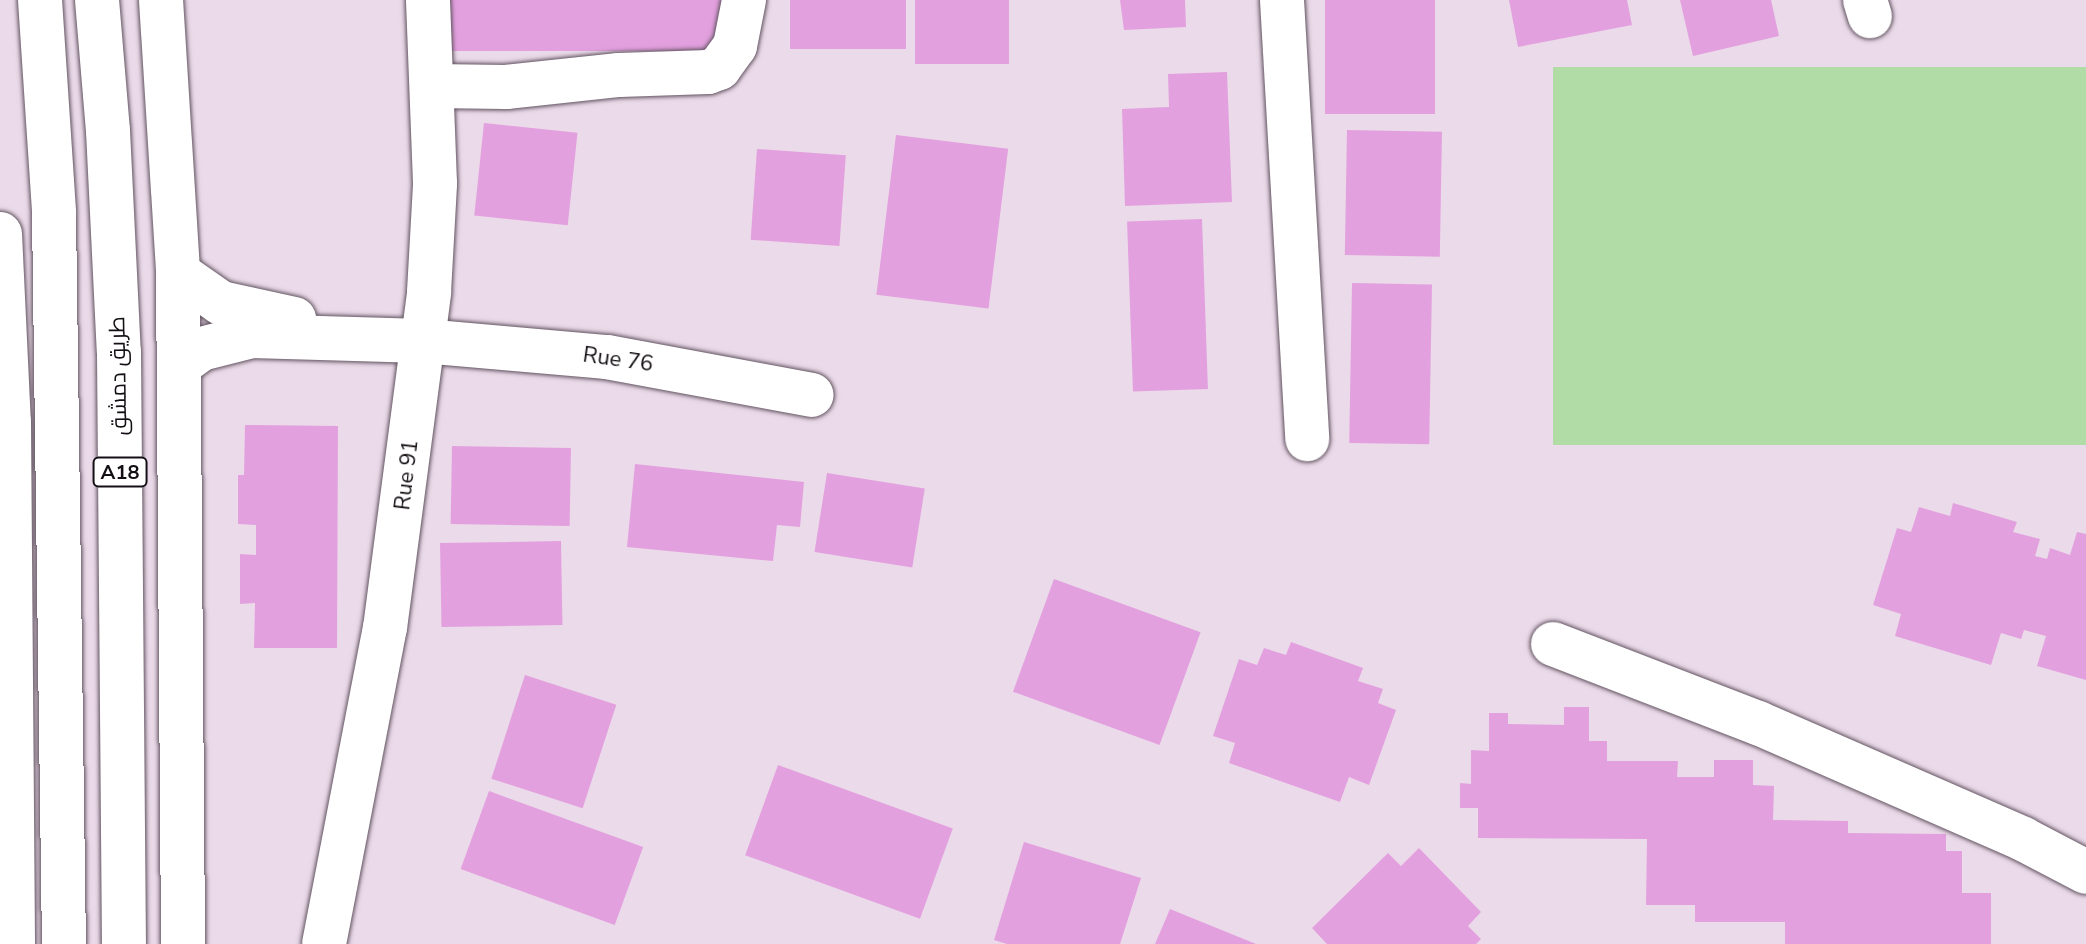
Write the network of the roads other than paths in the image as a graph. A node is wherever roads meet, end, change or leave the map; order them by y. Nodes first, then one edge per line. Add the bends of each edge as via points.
1 (40, 0) edge
2 (97, 0) edge
3 (161, 0) edge
4 (428, 0) edge
5 (744, 0) edge
6 (1282, 0) edge
7 (433, 86) junction
8 (0, 234) edge
9 (178, 273) junction
10 (423, 341) junction
11 (179, 365) junction
12 (812, 395) dead end
13 (4, 419) edge
14 (1307, 439) dead end
15 (1553, 644) dead end
16 (2086, 872) edge
17 (13, 944) edge
18 (64, 944) edge
19 (124, 944) edge
20 (183, 944) edge
21 (324, 944) edge

1 - 18 main road via 54,213
2 - 19 main road, طريق دمشق / A18 via 119,352
3 - 9 main road
4 - 7 main road, Rue 91
5 - 7 main road via 735,46 719,68 708,72 506,87
6 - 14 main road
7 - 10 main road, Rue 91 via 434,236
8 - 13 main road
9 - 10 main road, Rue 76 via 221,303 246,311
9 - 11 main road
10 - 11 main road, Rue 76 via 252,336 201,349
10 - 12 main road, Rue 76 via 607,357
10 - 21 main road, Rue 91 via 385,628
11 - 20 main road
13 - 17 main road
15 - 16 main road via 1758,723

